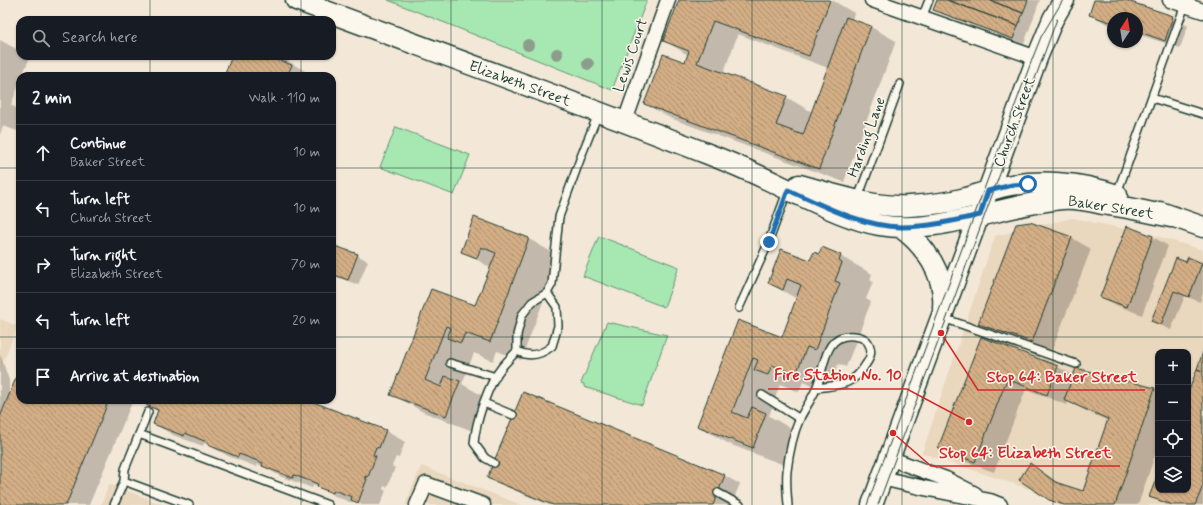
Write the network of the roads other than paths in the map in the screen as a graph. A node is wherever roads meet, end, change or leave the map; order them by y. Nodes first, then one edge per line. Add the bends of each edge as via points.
1 (296, 0) edge
2 (668, 0) edge
3 (872, 0) edge
4 (929, 0) edge
5 (1056, 0) edge
6 (1064, 0) edge
7 (1170, 0) edge
8 (1185, 5) junction
9 (1203, 11) edge
10 (922, 18) junction
11 (1048, 31) junction
12 (1037, 58) junction
13 (900, 84) dead end
14 (1152, 98) junction
15 (599, 112) junction
16 (1203, 114) edge
17 (625, 121) junction
18 (742, 168) junction
19 (788, 190) junction
20 (988, 191) junction
21 (1117, 195) junction
22 (857, 200) junction
23 (980, 215) junction
24 (1171, 217) junction
25 (900, 227) junction
26 (1203, 227) edge
27 (547, 293) junction
28 (739, 308) dead end
29 (941, 317) junction
30 (517, 350) junction
31 (450, 362) dead end
32 (1076, 364) dead end
33 (496, 378) junction
34 (817, 388) junction
35 (762, 396) dead end
36 (484, 403) junction
37 (148, 412) dead end
38 (513, 415) dead end
39 (800, 419) junction
40 (139, 434) junction
41 (889, 458) junction
42 (494, 463) dead end
43 (882, 478) junction
44 (124, 481) junction
45 (718, 493) dead end
46 (995, 503) edge
47 (114, 505) edge
48 (189, 505) edge
49 (328, 505) edge
50 (417, 505) edge
51 (483, 505) edge
52 (740, 505) edge
53 (788, 505) edge
54 (872, 505) edge

1 - 15 street, Elizabeth Street
2 - 17 street, Lewis Court
3 - 10 street
4 - 10 lane
5 - 11 street, Church Street
6 - 11 street, Church Street
7 - 8 street
8 - 9 street
8 - 14 lane
10 - 12 street
11 - 12 street, Church Street
12 - 20 street, Church Street
13 - 22 lane, Harding Lane
14 - 16 lane
14 - 21 lane
15 - 17 street, Elizabeth Street
15 - 27 lane via 559,217 552,284
17 - 18 street, Elizabeth Street
18 - 19 street, Elizabeth Street
18 - 22 street, Elizabeth Street
19 - 25 street, Elizabeth Street via 850,217
19 - 28 lane via 767,246
20 - 21 street, Baker Street via 1016,185 1057,183 1084,186
20 - 22 street, Elizabeth Street via 954,201 907,206
20 - 23 street, Church Street
21 - 24 street, Baker Street
23 - 24 street, Baker Street via 1069,199
23 - 25 street, Elizabeth Street via 945,223
23 - 29 street, Church Street
24 - 26 street, Baker Street
25 - 29 street via 913,237 933,264 942,292
27 - 30 lane via 532,302 522,315
27 - 30 lane via 557,307 558,326 552,346 537,355 524,355
29 - 32 lane
29 - 41 street, Church Street
30 - 33 lane
31 - 33 lane
33 - 36 lane
34 - 34 lane via 829,347 839,337 861,336 870,348 869,358 854,380
34 - 39 lane
35 - 39 lane
36 - 38 lane
36 - 42 lane via 474,443 485,458
37 - 40 lane
39 - 53 lane via 793,438 787,472
40 - 44 lane via 125,469
40 - 49 lane
41 - 43 street, Church Street
41 - 46 street via 946,479
43 - 46 street
43 - 54 street, Church Street
44 - 47 lane
44 - 48 lane
45 - 52 lane
50 - 51 street via 426,484

